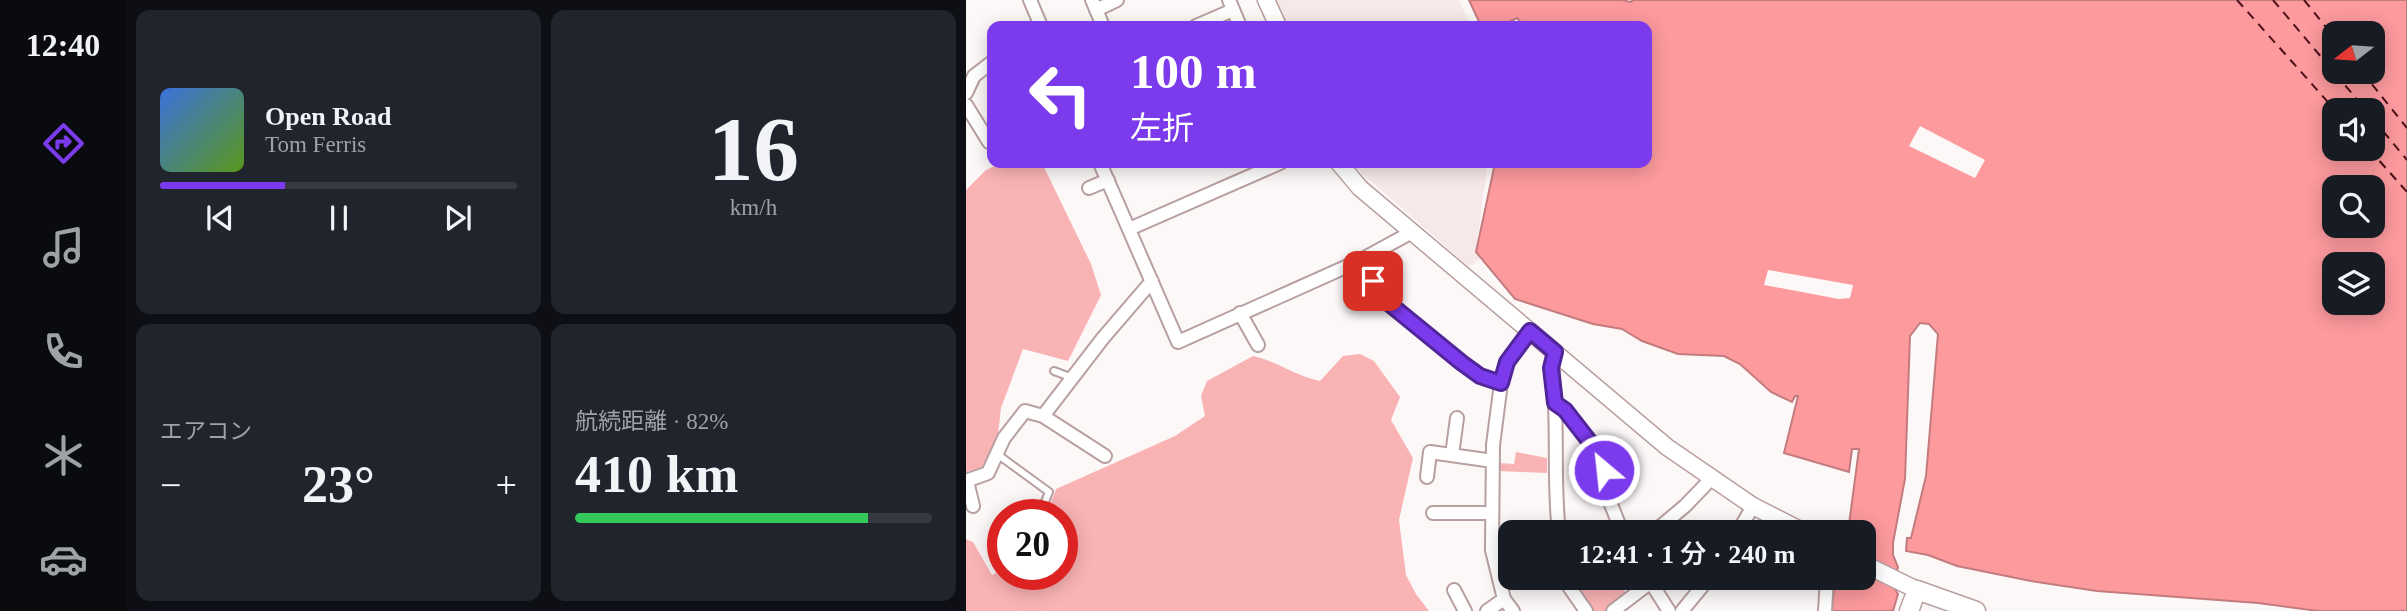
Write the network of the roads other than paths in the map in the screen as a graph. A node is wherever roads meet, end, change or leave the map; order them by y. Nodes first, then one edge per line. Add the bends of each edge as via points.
1 (1030, 0) edge
2 (1117, 0) edge
3 (1266, 0) edge
4 (1094, 5) edge
5 (1231, 5) edge
6 (1039, 21) edge
7 (1204, 21) edge
8 (1276, 21) edge
9 (987, 68) edge
10 (966, 93) edge
11 (966, 105) edge
12 (987, 139) edge
13 (1102, 168) edge
14 (1269, 168) edge
15 (1344, 168) edge
16 (1108, 180) junction
17 (1089, 188) dead end
18 (1129, 229) junction
19 (1412, 232) junction
20 (1359, 261) junction
21 (1152, 281) junction
22 (1240, 313) junction
23 (1530, 331) junction
24 (1258, 345) dead end
25 (1555, 352) junction
26 (1054, 371) dead end
27 (1073, 377) junction
28 (1501, 383) junction
29 (1555, 403) junction
30 (1043, 416) junction
31 (1457, 418) dead end
32 (997, 454) junction
33 (1452, 455) junction
34 (1105, 456) dead end
35 (1493, 461) junction
36 (1427, 477) dead end
37 (1711, 479) junction
38 (966, 481) edge
39 (1606, 492) joint
40 (1046, 499) edge
41 (973, 506) dead end
42 (1753, 506) junction
43 (1433, 513) dead end
44 (1492, 513) junction
45 (1557, 520) edge
46 (1617, 520) edge
47 (1668, 520) edge
48 (1745, 520) edge
49 (1780, 520) edge
50 (1492, 550) junction
51 (1498, 550) edge
52 (1876, 570) edge
53 (1910, 587) junction
54 (1454, 590) dead end
55 (1571, 590) edge
56 (1637, 590) edge
57 (1655, 590) edge
58 (1699, 590) edge
59 (1826, 590) edge
60 (1504, 599) junction
61 (1465, 611) edge
62 (1488, 611) edge
63 (1513, 611) edge
64 (1586, 611) edge
65 (1613, 611) edge
66 (1669, 611) edge
67 (1682, 611) edge
68 (1825, 611) edge
69 (1909, 611) edge
70 (1918, 611) edge
71 (1976, 611) edge

1 - 6 street
2 - 4 street
3 - 8 street
5 - 7 street
9 - 10 street via 974,76
11 - 12 street
13 - 16 street
14 - 18 street
15 - 19 street via 1360,188
16 - 17 street
16 - 18 street
18 - 21 street
19 - 20 street
19 - 23 street
20 - 22 street
20 - 28 lane via 1386,301 1480,376
21 - 22 street via 1178,342
21 - 27 street
22 - 24 street
23 - 25 street
23 - 28 street via 1507,362
25 - 29 street via 1551,368
25 - 37 street
26 - 27 lane
27 - 30 street
28 - 35 street
29 - 39 lane via 1600,455
29 - 45 street
30 - 32 street via 1025,411
30 - 34 street
31 - 33 street
32 - 38 street via 988,473
32 - 40 lane via 1049,492
33 - 35 street
33 - 36 street via 1430,452
35 - 44 street
37 - 42 street
37 - 47 street
38 - 41 street
39 - 46 street
42 - 48 street
42 - 49 street
43 - 44 street
44 - 50 street
50 - 51 street
50 - 60 street
52 - 53 street
53 - 69 main road
53 - 70 main road
53 - 71 main road
54 - 61 street
55 - 64 street
56 - 65 street
57 - 66 street
58 - 67 street
59 - 68 street
60 - 62 street
60 - 63 street

